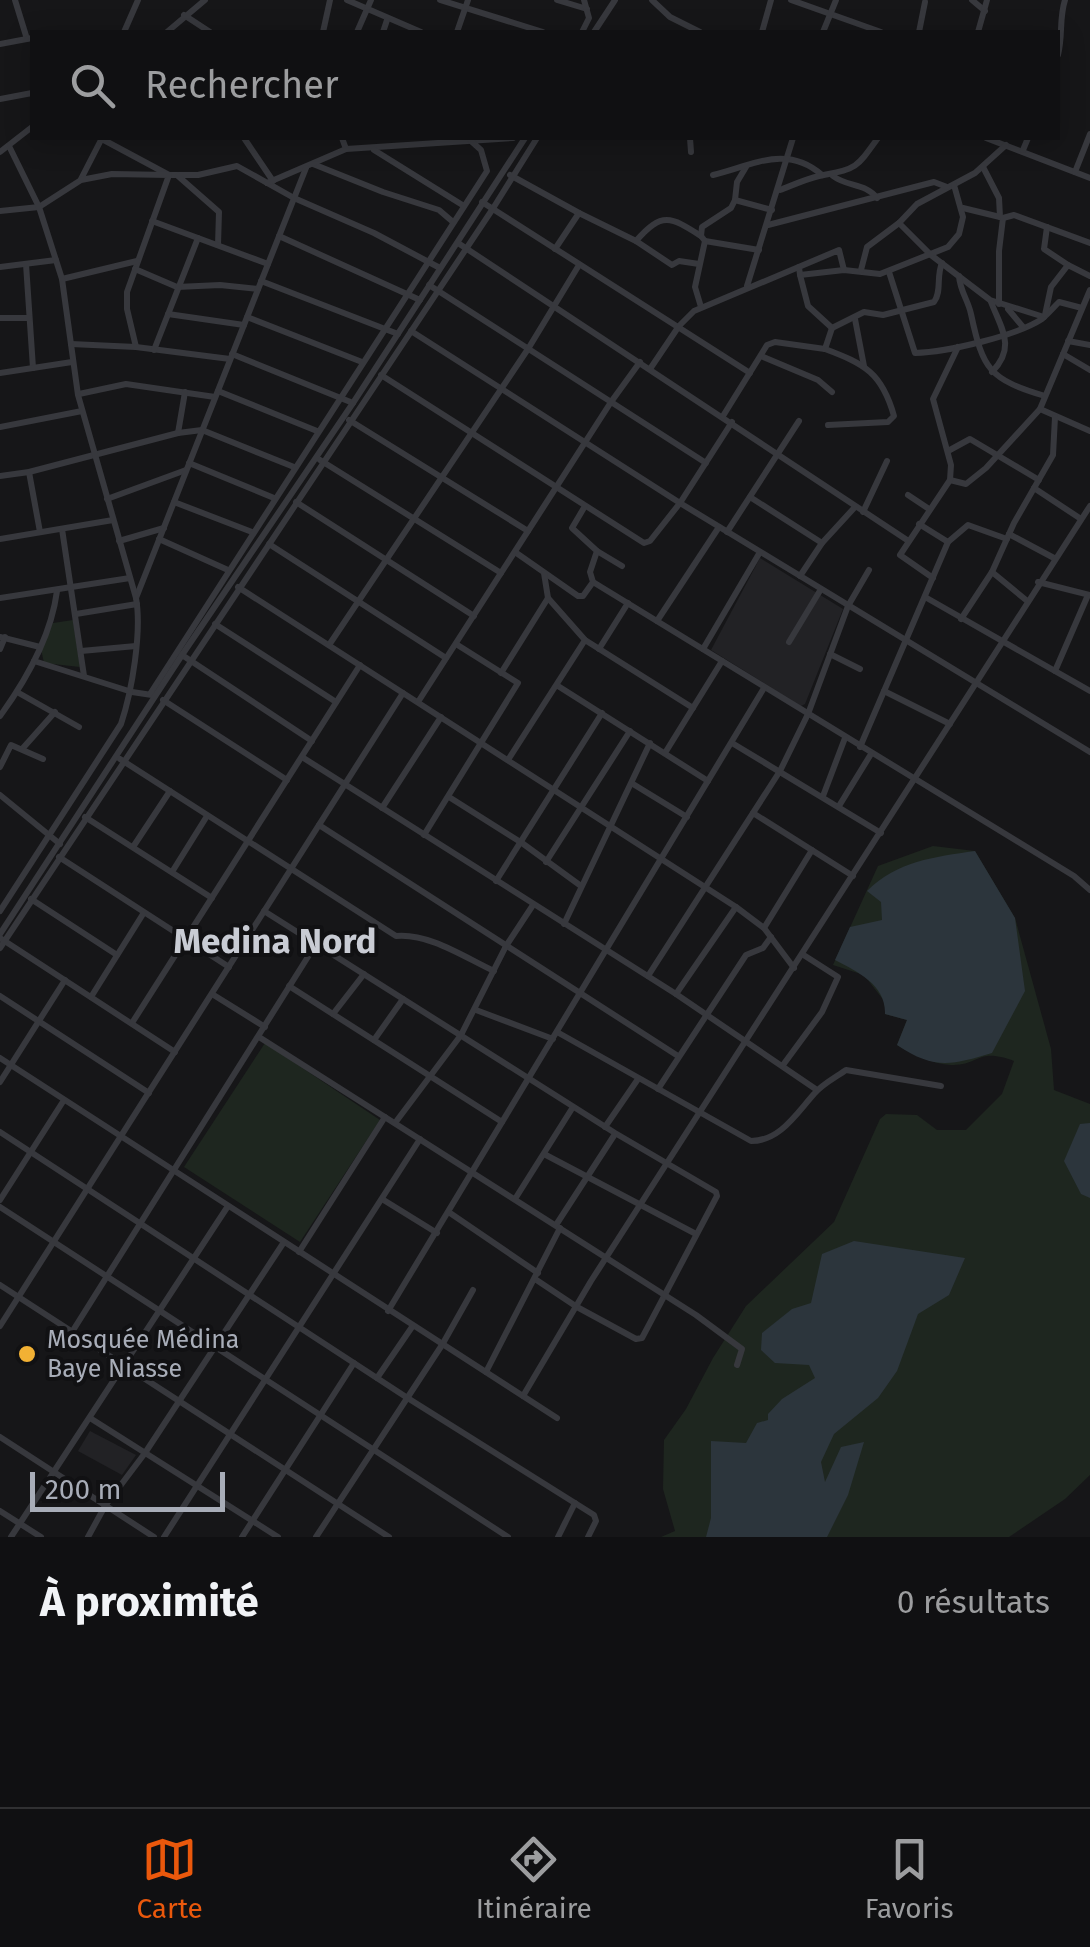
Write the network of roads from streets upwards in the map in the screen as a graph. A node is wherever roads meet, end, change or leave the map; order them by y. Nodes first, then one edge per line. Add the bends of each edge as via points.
1 (15, 0) edge
2 (138, 0) edge
3 (205, 0) edge
4 (330, 0) edge
5 (347, 0) edge
6 (371, 0) edge
7 (440, 0) edge
8 (557, 0) edge
9 (615, 0) edge
10 (652, 0) edge
11 (771, 0) edge
12 (791, 0) edge
13 (836, 0) edge
14 (925, 0) edge
15 (972, 0) edge
16 (987, 0) edge
17 (1065, 0) edge
18 (467, 4) edge
19 (585, 4) edge
20 (366, 9) junction
21 (984, 11) junction
22 (830, 13) junction
23 (184, 15) junction
24 (387, 20) junction
25 (125, 30) edge
26 (169, 30) edge
27 (207, 30) edge
28 (323, 30) edge
29 (358, 30) edge
30 (384, 30) edge
31 (415, 30) edge
32 (458, 30) edge
33 (528, 30) edge
34 (583, 30) edge
35 (595, 30) edge
36 (690, 30) edge
37 (763, 30) edge
38 (824, 30) edge
39 (876, 30) edge
40 (919, 30) edge
41 (979, 30) edge
42 (30, 38) edge
43 (1060, 43) edge
44 (0, 44) edge
45 (30, 93) edge
46 (0, 98) edge
47 (30, 129) edge
48 (1090, 134) edge
49 (100, 140) edge
50 (105, 140) edge
51 (245, 140) edge
52 (343, 140) edge
53 (485, 140) edge
54 (524, 140) edge
55 (535, 140) edge
56 (690, 140) edge
57 (793, 140) edge
58 (876, 140) edge
59 (992, 140) edge
60 (1027, 140) edge
61 (408, 141) edge
62 (471, 141) junction
63 (1006, 145) junction
64 (9, 146) junction
65 (346, 149) junction
66 (373, 149) junction
67 (1023, 150) junction
68 (0, 152) edge
69 (691, 152) dead end
70 (789, 156) junction
71 (309, 166) junction
72 (746, 166) junction
73 (982, 167) junction
74 (504, 170) junction
75 (1076, 172) junction
76 (173, 175) junction
77 (712, 175) dead end
78 (822, 175) junction
79 (513, 176) junction
80 (832, 176) junction
81 (1090, 178) edge
82 (81, 180) junction
83 (270, 182) junction
84 (951, 186) junction
85 (778, 190) junction
86 (294, 198) junction
87 (876, 198) junction
88 (735, 200) junction
89 (482, 202) junction
90 (464, 206) junction
91 (39, 207) junction
92 (963, 208) junction
93 (492, 210) junction
94 (772, 210) junction
95 (0, 211) edge
96 (579, 213) junction
97 (1001, 217) junction
98 (152, 220) junction
99 (453, 222) junction
100 (899, 223) junction
101 (768, 225) junction
102 (1047, 227) junction
103 (279, 236) junction
104 (198, 238) junction
105 (703, 239) junction
106 (636, 241) junction
107 (1090, 243) edge
108 (218, 245) junction
109 (462, 246) junction
110 (555, 248) junction
111 (760, 250) junction
112 (932, 255) junction
113 (428, 259) junction
114 (56, 260) junction
115 (942, 263) junction
116 (26, 264) junction
117 (268, 264) junction
118 (580, 264) junction
119 (699, 264) junction
120 (136, 265) junction
121 (1068, 265) junction
122 (0, 267) edge
123 (440, 268) junction
124 (844, 270) junction
125 (861, 270) junction
126 (799, 271) junction
127 (888, 272) junction
128 (959, 276) junction
129 (1090, 276) edge
130 (62, 279) junction
131 (260, 285) junction
132 (429, 285) junction
133 (177, 287) junction
134 (747, 287) junction
135 (438, 290) junction
136 (1090, 290) edge
137 (407, 293) junction
138 (1049, 295) junction
139 (420, 300) junction
140 (1060, 302) junction
141 (999, 304) junction
142 (554, 305) junction
143 (701, 308) junction
144 (1082, 308) junction
145 (903, 309) junction
146 (168, 314) junction
147 (1044, 316) junction
148 (0, 318) edge
149 (30, 318) junction
150 (855, 319) junction
151 (245, 321) junction
152 (1014, 321) junction
153 (680, 326) junction
154 (1022, 326) junction
155 (384, 328) junction
156 (832, 328) junction
157 (404, 331) junction
158 (1013, 331) junction
159 (1004, 336) junction
160 (976, 341) junction
161 (1068, 341) junction
162 (71, 344) junction
163 (1090, 345) edge
164 (958, 346) junction
165 (136, 348) junction
166 (528, 348) junction
167 (825, 349) junction
168 (154, 350) junction
169 (1062, 354) junction
170 (761, 356) junction
171 (231, 357) junction
172 (72, 362) junction
173 (362, 362) junction
174 (640, 362) junction
175 (864, 366) junction
176 (32, 368) junction
177 (650, 370) junction
178 (1090, 370) edge
179 (992, 372) junction
180 (0, 373) edge
181 (378, 373) junction
182 (750, 373) junction
183 (501, 388) junction
184 (185, 392) junction
185 (832, 392) dead end
186 (78, 394) junction
187 (216, 394) junction
188 (340, 396) junction
189 (1045, 396) junction
190 (611, 402) junction
191 (353, 403) junction
192 (1040, 409) junction
193 (83, 411) junction
194 (723, 416) junction
195 (1054, 417) junction
196 (347, 419) junction
197 (799, 420) dead end
198 (732, 422) junction
199 (828, 426) dead end
200 (0, 427) edge
201 (202, 430) junction
202 (318, 431) junction
203 (1090, 431) edge
204 (471, 432) junction
205 (178, 433) junction
206 (585, 442) junction
207 (948, 452) junction
208 (95, 454) junction
209 (778, 454) junction
210 (995, 455) junction
211 (320, 460) junction
212 (887, 461) dead end
213 (706, 463) junction
214 (188, 466) junction
215 (294, 467) junction
216 (29, 472) junction
217 (0, 476) edge
218 (442, 478) junction
219 (950, 480) junction
220 (1036, 484) junction
221 (557, 486) junction
222 (908, 495) dead end
223 (750, 497) junction
224 (274, 498) junction
225 (107, 499) junction
226 (174, 502) junction
227 (296, 502) junction
228 (680, 503) junction
229 (586, 506) junction
230 (1090, 506) edge
231 (855, 507) junction
232 (929, 509) junction
233 (863, 512) junction
234 (414, 518) junction
235 (1081, 519) junction
236 (113, 520) junction
237 (919, 524) junction
238 (719, 526) junction
239 (62, 528) junction
240 (164, 528) junction
241 (40, 532) junction
242 (252, 532) junction
243 (528, 532) junction
244 (727, 532) junction
245 (1008, 536) junction
246 (0, 539) edge
247 (159, 539) junction
248 (907, 540) junction
249 (119, 541) junction
250 (948, 542) junction
251 (822, 543) junction
252 (269, 544) junction
253 (597, 551) junction
254 (515, 552) junction
255 (760, 552) junction
256 (1054, 558) junction
257 (387, 560) junction
258 (622, 566) dead end
259 (228, 570) junction
260 (868, 570) dead end
261 (544, 572) junction
262 (992, 572) junction
263 (501, 574) junction
264 (800, 576) junction
265 (130, 578) junction
266 (933, 578) junction
267 (593, 582) junction
268 (1038, 582) junction
269 (236, 585) junction
270 (72, 588) junction
271 (821, 589) junction
272 (57, 590) junction
273 (1089, 595) edge
274 (925, 597) junction
275 (0, 598) edge
276 (548, 598) junction
277 (1026, 600) junction
278 (136, 601) junction
279 (358, 602) junction
280 (628, 604) junction
281 (848, 606) junction
282 (76, 614) junction
283 (474, 616) junction
284 (961, 619) junction
285 (657, 621) junction
286 (215, 624) junction
287 (2, 637) edge
288 (585, 640) junction
289 (906, 641) junction
290 (1000, 641) junction
291 (789, 642) dead end
292 (456, 644) junction
293 (328, 645) junction
294 (136, 646) junction
295 (40, 647) junction
296 (599, 648) junction
297 (0, 649) edge
298 (703, 649) junction
299 (80, 651) junction
300 (830, 654) junction
301 (182, 655) junction
302 (446, 658) junction
303 (34, 661) junction
304 (190, 661) junction
305 (722, 661) junction
306 (360, 665) junction
307 (860, 669) dead end
308 (502, 672) junction
309 (1055, 672) junction
310 (84, 676) junction
311 (975, 684) junction
312 (558, 686) junction
313 (764, 688) junction
314 (884, 690) junction
315 (1090, 691) edge
316 (18, 692) junction
317 (132, 692) junction
318 (403, 693) junction
319 (157, 697) junction
320 (337, 702) junction
321 (418, 702) junction
322 (692, 708) junction
323 (56, 712) junction
324 (602, 714) junction
325 (808, 714) junction
326 (0, 716) edge
327 (441, 717) junction
328 (121, 724) junction
329 (950, 724) junction
330 (79, 727) dead end
331 (630, 731) junction
332 (128, 738) junction
333 (846, 738) junction
334 (312, 740) junction
335 (480, 742) junction
336 (650, 743) junction
337 (732, 743) junction
338 (860, 747) junction
339 (23, 748) junction
340 (665, 752) junction
341 (1090, 752) edge
342 (871, 754) junction
343 (302, 757) junction
344 (42, 759) dead end
345 (120, 759) junction
346 (508, 760) junction
347 (0, 767) edge
348 (780, 772) junction
349 (287, 780) junction
350 (914, 780) junction
351 (708, 781) junction
352 (633, 784) junction
353 (345, 785) junction
354 (554, 790) junction
355 (170, 792) junction
356 (823, 796) junction
357 (448, 797) junction
358 (2, 799) edge
359 (839, 806) junction
360 (382, 808) junction
361 (581, 808) junction
362 (752, 813) junction
363 (83, 816) junction
364 (208, 816) junction
365 (686, 817) junction
366 (319, 826) junction
367 (612, 827) junction
368 (881, 833) junction
369 (48, 835) junction
370 (424, 835) junction
371 (249, 842) junction
372 (522, 843) junction
373 (60, 844) junction
374 (133, 847) junction
375 (812, 850) junction
376 (58, 856) junction
377 (661, 859) junction
378 (546, 862) junction
379 (293, 868) junction
380 (172, 872) junction
381 (853, 876) junction
382 (496, 881) junction
383 (582, 886) junction
384 (706, 888) junction
385 (0, 890) edge
386 (1090, 890) edge
387 (10, 895) junction
388 (29, 898) junction
389 (212, 898) junction
390 (534, 904) junction
391 (736, 907) junction
392 (0, 911) edge
393 (264, 911) junction
394 (143, 914) junction
395 (564, 924) junction
396 (764, 928) junction
397 (1, 937) edge
398 (771, 938) junction
399 (186, 940) junction
400 (316, 944) junction
401 (506, 946) junction
402 (606, 950) junction
403 (802, 954) junction
404 (117, 955) junction
405 (229, 967) junction
406 (794, 968) junction
407 (494, 971) junction
408 (364, 974) junction
409 (648, 976) junction
410 (65, 980) junction
411 (289, 986) junction
412 (580, 993) junction
413 (212, 994) junction
414 (676, 994) junction
415 (0, 996) edge
416 (91, 997) junction
417 (403, 999) junction
418 (476, 1010) junction
419 (333, 1014) junction
420 (704, 1014) junction
421 (39, 1021) junction
422 (132, 1024) junction
423 (264, 1027) junction
424 (461, 1036) junction
425 (555, 1036) junction
426 (259, 1037) junction
427 (374, 1040) junction
428 (746, 1040) junction
429 (175, 1052) junction
430 (678, 1056) junction
431 (0, 1058) edge
432 (11, 1065) junction
433 (783, 1066) junction
434 (430, 1078) junction
435 (529, 1078) junction
436 (638, 1079) junction
437 (0, 1082) edge
438 (941, 1086) dead end
439 (658, 1089) junction
440 (817, 1090) junction
441 (149, 1093) junction
442 (64, 1100) junction
443 (573, 1107) junction
444 (699, 1114) junction
445 (385, 1117) junction
446 (502, 1122) junction
447 (396, 1123) junction
448 (605, 1127) junction
449 (0, 1132) edge
450 (615, 1133) junction
451 (122, 1136) junction
452 (420, 1139) junction
453 (30, 1152) junction
454 (544, 1154) junction
455 (668, 1164) junction
456 (173, 1170) junction
457 (472, 1172) junction
458 (587, 1177) junction
459 (88, 1189) junction
460 (382, 1198) junction
461 (515, 1199) junction
462 (0, 1204) edge
463 (643, 1205) junction
464 (228, 1206) junction
465 (450, 1213) junction
466 (140, 1223) junction
467 (558, 1227) junction
468 (437, 1234) junction
469 (696, 1234) junction
470 (54, 1242) junction
471 (284, 1242) junction
472 (300, 1252) junction
473 (194, 1258) junction
474 (606, 1258) junction
475 (334, 1274) junction
476 (106, 1276) junction
477 (537, 1276) junction
478 (0, 1285) edge
479 (473, 1290) dead end
480 (250, 1294) junction
481 (664, 1294) junction
482 (18, 1296) junction
483 (577, 1307) junction
484 (160, 1311) junction
485 (388, 1311) junction
486 (0, 1326) edge
487 (300, 1326) junction
488 (412, 1327) junction
489 (72, 1332) junction
490 (442, 1345) junction
491 (215, 1347) junction
492 (354, 1363) junction
493 (737, 1365) dead end
494 (124, 1366) junction
495 (486, 1372) junction
496 (378, 1378) junction
497 (265, 1380) junction
498 (523, 1396) junction
499 (406, 1397) junction
500 (179, 1401) junction
501 (321, 1416) junction
502 (90, 1418) junction
503 (558, 1418) dead end
504 (230, 1434) junction
505 (1, 1439) edge
506 (373, 1450) junction
507 (145, 1453) junction
508 (286, 1470) junction
509 (54, 1472) junction
510 (196, 1486) junction
511 (575, 1503) junction
512 (338, 1504) junction
513 (105, 1506) junction
514 (0, 1511) edge
515 (252, 1522) junction
516 (20, 1523) junction
517 (502, 1535) edge
518 (11, 1537) edge
519 (41, 1537) edge
520 (88, 1537) edge
521 (154, 1537) edge
522 (164, 1537) edge
523 (242, 1537) edge
524 (278, 1537) edge
525 (316, 1537) edge
526 (389, 1537) edge
527 (558, 1537) edge
528 (588, 1537) edge

1 - 42 street
2 - 25 street
3 - 23 street
4 - 28 street
5 - 20 street
6 - 20 street
7 - 18 street
8 - 19 street
9 - 35 street
10 - 36 street
11 - 37 street
12 - 22 street
13 - 22 street
14 - 40 street
15 - 21 street
16 - 21 street
17 - 43 street
18 - 32 street
18 - 33 street
19 - 34 street via 589,18
20 - 24 street
20 - 29 street
21 - 41 street
22 - 38 street
22 - 39 street
23 - 26 street
23 - 27 street
24 - 30 street
24 - 31 street
42 - 44 street
45 - 46 street
47 - 64 street
48 - 75 street
49 - 82 street
50 - 76 street
51 - 83 street
52 - 65 street
53 - 62 street
54 - 74 street
55 - 79 street
56 - 69 street
57 - 70 street
58 - 80 street via 855,166
59 - 63 street
60 - 67 street
61 - 62 street
61 - 66 street
62 - 90 street via 487,169
63 - 67 street
63 - 73 street
64 - 68 street
64 - 91 street
65 - 66 street
65 - 71 street
66 - 90 street
67 - 75 street
70 - 72 street
70 - 78 street
70 - 85 street
71 - 83 street
71 - 86 street
71 - 99 street via 439,210
72 - 77 street
72 - 88 street
73 - 84 street
73 - 97 street
74 - 79 street
74 - 89 street
75 - 81 street
76 - 82 street
76 - 83 street via 237,166
76 - 98 street
76 - 108 street via 220,212
78 - 80 street
78 - 85 street
79 - 93 street
79 - 96 street
80 - 87 street via 868,188
82 - 91 street
83 - 86 street
84 - 87 street via 934,182
84 - 92 street
84 - 100 street via 916,204
85 - 94 street
86 - 103 street
86 - 113 street
87 - 101 street
88 - 94 street
88 - 105 street via 703,225
89 - 93 street
89 - 109 street
90 - 99 street
91 - 95 street
91 - 114 street
92 - 97 street
92 - 112 street via 960,234
93 - 109 street
93 - 110 street
94 - 101 street
96 - 106 street
96 - 110 street
97 - 102 street
97 - 141 street
98 - 104 street
98 - 120 street
99 - 113 street
100 - 112 street
100 - 125 street via 867,248
101 - 111 street
102 - 107 street
102 - 121 street via 1044,248
103 - 117 street
103 - 137 street
104 - 108 street
104 - 133 street
105 - 106 street via 665,219
105 - 111 street
105 - 119 street
106 - 119 street via 672,264
108 - 117 street
109 - 123 street
109 - 135 street
109 - 142 street
110 - 118 street
111 - 134 street
112 - 115 street
112 - 127 street
113 - 123 street
113 - 137 street
114 - 116 street
114 - 130 street
115 - 128 street
115 - 145 street via 937,300
116 - 122 street
116 - 149 street
117 - 131 street
118 - 142 street
118 - 153 street
119 - 143 street via 695,287
120 - 130 street
120 - 133 street
120 - 165 street via 126,300
121 - 129 street
121 - 138 street
123 - 132 street
124 - 125 street
124 - 126 street
124 - 126 street via 840,250
125 - 127 street
126 - 134 street
126 - 156 street via 808,306
127 - 145 street
128 - 141 street
128 - 160 street
130 - 162 street
131 - 133 street
131 - 151 street
131 - 155 street
132 - 135 street
132 - 139 street
133 - 146 street
134 - 143 street
135 - 157 street
135 - 166 street
136 - 144 street
137 - 139 street
137 - 155 street
138 - 140 street
138 - 147 street
139 - 157 street
140 - 144 street
140 - 147 street
141 - 147 street
141 - 152 street
141 - 159 street
142 - 166 street
142 - 174 street
143 - 153 street
144 - 161 street
145 - 150 street via 883,316 864,312
145 - 164 street via 916,353
146 - 151 street
146 - 168 street
147 - 154 street
148 - 149 street
149 - 176 street
150 - 156 street
150 - 175 street
151 - 171 street
151 - 173 street
152 - 154 street
152 - 158 street
153 - 177 street
153 - 182 street
154 - 158 street
155 - 157 street
155 - 173 street
156 - 167 street
157 - 181 street
157 - 181 street
157 - 183 street
158 - 159 street
159 - 160 street
159 - 179 street via 1006,355
160 - 164 street
160 - 179 street
161 - 163 street
161 - 169 street
162 - 165 street
162 - 172 street
164 - 207 street via 933,399
165 - 168 street
166 - 183 street
166 - 190 street
167 - 170 street via 774,342
167 - 175 street
168 - 171 street
169 - 178 street
169 - 189 street
170 - 182 street
170 - 185 street
171 - 187 street
171 - 188 street
172 - 176 street
172 - 186 street
173 - 188 street
174 - 177 street
174 - 190 street
175 - 199 street via 884,389 892,419
176 - 180 street
177 - 194 street
179 - 189 street
181 - 191 street
181 - 196 street
181 - 204 street
182 - 194 street
183 - 204 street
183 - 206 street
184 - 186 street via 126,384
184 - 187 street
184 - 205 street
186 - 193 street
187 - 201 street
187 - 202 street
188 - 191 street
188 - 202 street
189 - 192 street
190 - 206 street
190 - 213 street
191 - 196 street
192 - 195 street
192 - 210 street
193 - 200 street
193 - 208 street
194 - 198 street
195 - 203 street
195 - 220 street via 1054,451
196 - 211 street
196 - 218 street
197 - 209 street
198 - 209 street
198 - 213 street
201 - 205 street
201 - 214 street
201 - 215 street
202 - 215 street
204 - 218 street
204 - 221 street
205 - 208 street
206 - 221 street
206 - 228 street
207 - 210 street via 970,439
207 - 219 street
208 - 216 street
208 - 225 street
209 - 223 street
209 - 231 street
210 - 219 street via 966,484
210 - 220 street
211 - 227 street
211 - 234 street
211 - 269 street
212 - 233 street
213 - 228 street
214 - 224 street
214 - 225 street
214 - 226 street
215 - 224 street
216 - 217 street
216 - 241 street
218 - 234 street
218 - 243 street
219 - 232 street
220 - 235 street
220 - 245 street
221 - 229 street
221 - 243 street
222 - 232 street
223 - 244 street
223 - 251 street
224 - 242 street
225 - 236 street
226 - 240 street
226 - 242 street
227 - 252 street
227 - 257 street
228 - 229 street via 644,543
228 - 238 street
229 - 253 street via 572,528
230 - 235 street
231 - 233 street
231 - 251 street
232 - 237 street
233 - 248 street
234 - 257 street
234 - 263 street
235 - 256 street
236 - 239 street
236 - 249 street
237 - 248 street
237 - 250 street
238 - 244 street
238 - 285 street
239 - 241 street
239 - 270 street
240 - 247 street
240 - 249 street
241 - 246 street
242 - 259 street
243 - 254 street
244 - 255 street
245 - 250 street via 968,525
245 - 256 street
245 - 262 street
247 - 259 street
247 - 278 street
248 - 266 street via 900,555
249 - 265 street
250 - 266 street
251 - 264 street
252 - 269 street
252 - 279 street
253 - 258 street
253 - 267 street
254 - 261 street
254 - 263 street
255 - 264 street
255 - 298 street
256 - 268 street
257 - 279 street
257 - 283 street
259 - 319 street
260 - 281 street
261 - 267 street via 578,596
261 - 276 street
262 - 277 street
262 - 284 street
263 - 283 street
264 - 271 street
265 - 270 street
265 - 278 street
266 - 274 street
267 - 280 street
268 - 273 street
268 - 277 street
269 - 286 street
269 - 293 street
269 - 301 street
270 - 272 street
270 - 282 street
271 - 281 street
271 - 291 street
272 - 275 street
272 - 295 street
273 - 309 street
274 - 284 street
274 - 289 street
276 - 288 street
276 - 308 street
277 - 290 street
278 - 282 street
278 - 294 street
279 - 293 street
279 - 302 street
280 - 285 street
280 - 296 street
281 - 289 street
281 - 300 street
282 - 299 street
283 - 292 street
284 - 290 street
285 - 298 street
286 - 304 street
286 - 320 street
287 - 295 street
287 - 297 street
288 - 296 street
288 - 312 street
289 - 311 street
289 - 314 street
290 - 309 street
290 - 311 street
292 - 302 street
292 - 308 street
293 - 306 street
294 - 299 street
294 - 317 street
295 - 303 street
296 - 322 street
298 - 305 street
299 - 310 street
300 - 307 street
300 - 325 street
301 - 304 street
301 - 319 street
302 - 321 street
303 - 310 street
303 - 316 street
304 - 319 street
304 - 334 street
305 - 313 street
305 - 322 street
306 - 318 street
306 - 320 street
308 - 335 street via 518,683
309 - 315 street
310 - 317 street
311 - 329 street
311 - 341 street
312 - 324 street
312 - 346 street
313 - 325 street
313 - 337 street
314 - 329 street
314 - 338 street
316 - 323 street
316 - 326 street
317 - 319 street
317 - 328 street
318 - 321 street
318 - 353 street
319 - 332 street
319 - 345 street
319 - 349 street
320 - 334 street
321 - 327 street
322 - 340 street
323 - 330 street
323 - 339 street
324 - 331 street
324 - 354 street
325 - 333 street
325 - 348 street
327 - 335 street
327 - 360 street
328 - 332 street
328 - 369 street
329 - 350 street
331 - 336 street
331 - 361 street
332 - 345 street
333 - 338 street
333 - 356 street
334 - 343 street
335 - 346 street
335 - 357 street
336 - 340 street
336 - 352 street
337 - 348 street
337 - 351 street
338 - 342 street
339 - 344 street
339 - 347 street via 11,745
340 - 351 street
342 - 350 street
342 - 359 street
343 - 349 street
343 - 353 street
345 - 355 street
345 - 363 street
346 - 354 street
348 - 356 street
348 - 362 street
349 - 371 street
350 - 368 street
350 - 386 street
351 - 365 street
352 - 365 street
352 - 367 street
353 - 360 street
353 - 366 street
354 - 361 street
354 - 372 street
355 - 364 street
355 - 374 street
356 - 359 street
357 - 370 street
357 - 372 street
358 - 369 street
359 - 368 street
360 - 370 street
361 - 367 street
361 - 378 street
362 - 375 street
362 - 384 street
363 - 373 street
363 - 374 street
363 - 376 street
364 - 371 street
364 - 380 street
365 - 377 street
366 - 379 street
366 - 401 street
367 - 377 street
367 - 383 street
368 - 381 street
369 - 373 street
369 - 387 street
370 - 382 street
371 - 379 street
371 - 389 street
372 - 378 street
372 - 382 street
373 - 376 street
374 - 380 street
375 - 381 street
375 - 396 street
376 - 388 street
376 - 394 street
377 - 384 street
377 - 402 street
378 - 383 street
379 - 393 street
379 - 407 street via 396,936 409,934
380 - 389 street
381 - 403 street
382 - 390 street
383 - 395 street
384 - 391 street
384 - 409 street
385 - 387 street
387 - 392 street
388 - 397 street
388 - 404 street
389 - 399 street
390 - 395 street
390 - 401 street
391 - 396 street
391 - 414 street
393 - 400 street
393 - 405 street
394 - 399 street
394 - 404 street
395 - 402 street
396 - 398 street
397 - 410 street
398 - 406 street
398 - 420 street via 746,955
399 - 405 street
399 - 422 street
400 - 408 street
400 - 411 street
401 - 407 street
401 - 412 street
402 - 409 street
402 - 412 street
403 - 406 street
403 - 433 street via 838,977
404 - 416 street
405 - 413 street
406 - 428 street
407 - 418 street
408 - 417 street
408 - 419 street
409 - 414 street
410 - 416 street
410 - 421 street
411 - 419 street
411 - 423 street
412 - 425 street
412 - 430 street
413 - 423 street
413 - 429 street
414 - 420 street
415 - 421 street
416 - 422 street
417 - 424 street
417 - 427 street
418 - 424 street
418 - 425 street
419 - 427 street
420 - 428 street
420 - 430 street
421 - 432 street
421 - 441 street
422 - 429 street
423 - 426 street
424 - 434 street
424 - 435 street
425 - 435 street
425 - 436 street
426 - 445 street
426 - 456 street
427 - 434 street
428 - 433 street
428 - 444 street
429 - 441 street
430 - 439 street
431 - 432 street
432 - 437 street
432 - 442 street
433 - 440 street
434 - 446 street
434 - 447 street
435 - 443 street
435 - 446 street
436 - 439 street
436 - 448 street
438 - 440 street via 849,1070
439 - 444 street
440 - 444 street via 787,1125 759,1141
441 - 451 street
442 - 451 street
442 - 453 street
443 - 448 street
443 - 454 street
444 - 455 street
445 - 447 street
445 - 472 street
446 - 457 street
447 - 452 street
448 - 450 street
449 - 453 street
450 - 455 street
450 - 458 street
451 - 456 street
451 - 459 street
452 - 457 street
452 - 460 street
453 - 459 street
453 - 462 street
454 - 458 street
454 - 461 street
455 - 463 street
455 - 469 street via 716,1192
456 - 464 street
456 - 466 street
457 - 461 street
457 - 465 street
458 - 463 street
458 - 467 street
459 - 466 street
459 - 470 street
460 - 468 street
460 - 475 street
461 - 467 street
462 - 470 street
463 - 469 street
463 - 474 street
464 - 471 street
464 - 473 street
465 - 468 street
465 - 477 street
466 - 473 street
466 - 476 street
467 - 474 street
467 - 477 street
468 - 485 street
469 - 481 street
470 - 476 street
470 - 482 street
471 - 472 street
471 - 480 street
472 - 475 street
473 - 480 street
473 - 484 street
474 - 481 street
474 - 483 street
475 - 485 street
475 - 487 street
476 - 484 street
476 - 489 street
477 - 483 street
477 - 495 street
478 - 482 street
479 - 490 street
480 - 487 street
480 - 491 street
481 - 483 street via 640,1339
481 - 493 street via 740,1348
482 - 486 street
482 - 489 street
483 - 498 street
484 - 491 street
484 - 494 street
485 - 488 street
487 - 492 street
487 - 497 street
488 - 490 street
488 - 496 street
489 - 494 street
490 - 495 street
490 - 499 street
491 - 497 street
491 - 500 street
492 - 496 street
492 - 501 street
494 - 500 street
494 - 502 street
495 - 498 street
496 - 499 street
497 - 501 street
497 - 504 street
498 - 503 street
499 - 506 street
499 - 511 street
500 - 504 street
500 - 507 street
501 - 506 street
501 - 508 street
502 - 507 street
502 - 509 street
504 - 508 street
504 - 510 street
505 - 509 street
506 - 512 street
506 - 517 street
507 - 510 street
507 - 513 street
508 - 512 street
508 - 515 street
509 - 513 street
509 - 516 street
510 - 515 street
510 - 522 street
511 - 527 street
511 - 528 street via 597,1518
512 - 525 street
512 - 526 street
513 - 520 street
513 - 521 street
514 - 516 street
515 - 523 street
515 - 524 street
516 - 518 street
516 - 519 street

